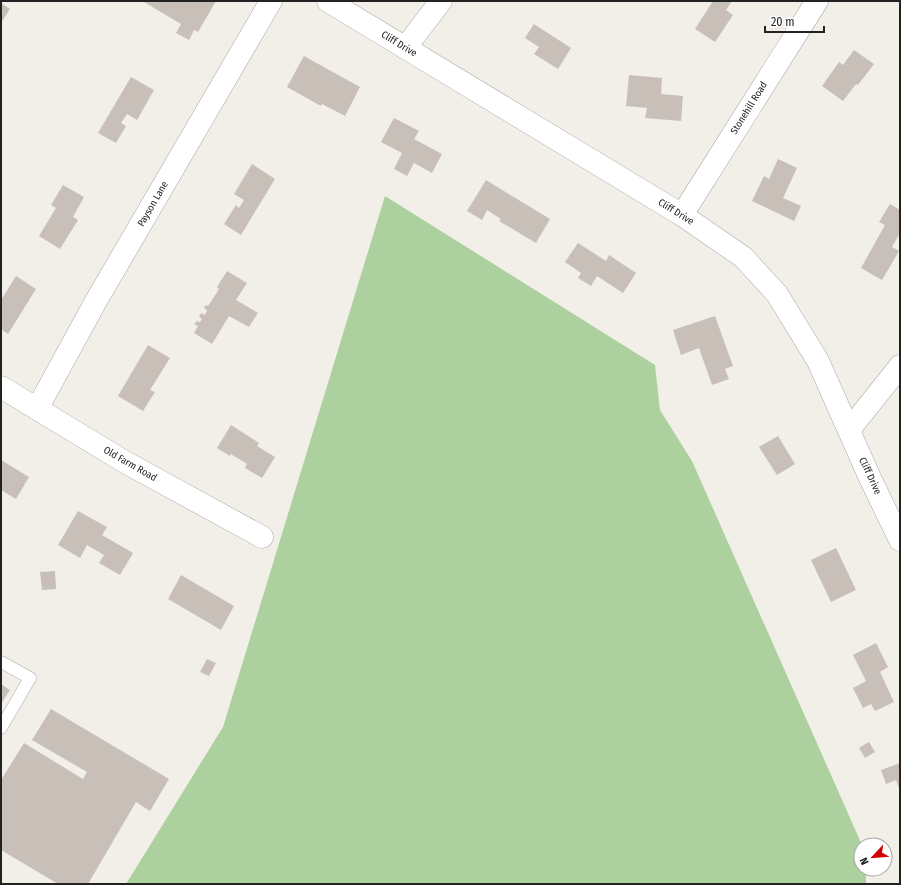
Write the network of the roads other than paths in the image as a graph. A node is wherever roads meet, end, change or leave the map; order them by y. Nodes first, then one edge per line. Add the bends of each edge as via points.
1 (271, 1) edge
2 (328, 1) edge
3 (441, 1) edge
4 (817, 1) edge
5 (405, 48) junction
6 (682, 215) junction
7 (900, 366) edge
8 (1, 388) edge
9 (37, 409) junction
10 (848, 430) junction
11 (262, 537) dead end
12 (900, 540) edge
13 (1, 662) edge
14 (1, 728) edge

1 - 9 street, Payson Lane via 96,301
2 - 5 street, Cliff Drive
3 - 5 street
4 - 6 street, Stonehill Road
5 - 6 street, Cliff Drive
6 - 10 street, Cliff Drive via 743,257 777,294 818,361
7 - 10 street
8 - 9 street, Old Farm Road
9 - 11 street, Old Farm Road via 125,462
10 - 12 street, Cliff Drive
13 - 14 lane via 30,678

